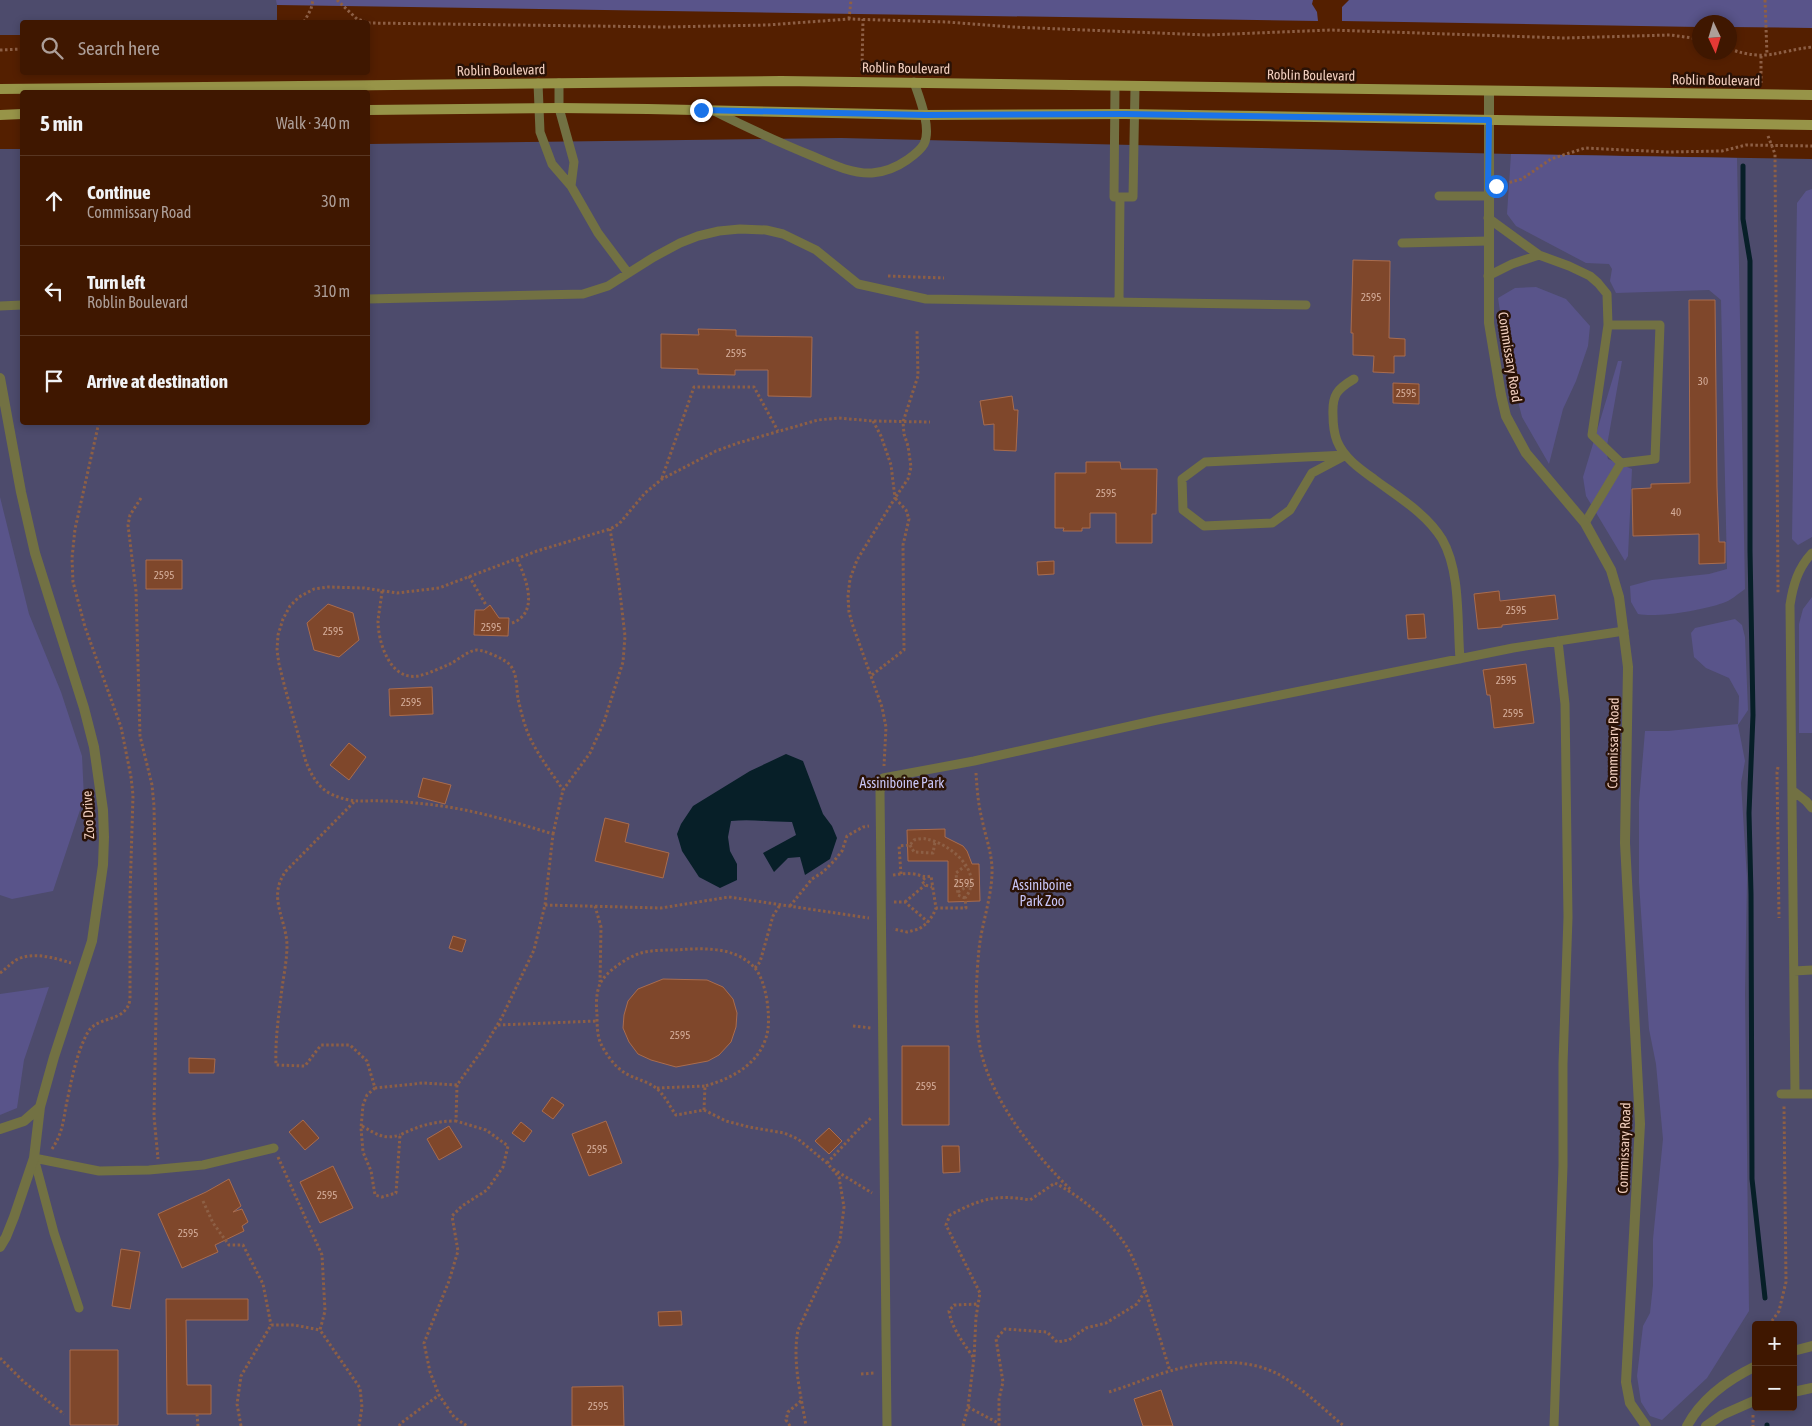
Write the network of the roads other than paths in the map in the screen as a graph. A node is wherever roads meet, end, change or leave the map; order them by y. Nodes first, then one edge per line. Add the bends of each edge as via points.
1 (914, 82) junction
2 (538, 83) junction
3 (559, 83) junction
4 (1115, 86) junction
5 (1135, 87) junction
6 (0, 89) edge
7 (1489, 91) junction
8 (1812, 95) edge
9 (538, 108) junction
10 (559, 108) junction
11 (370, 110) edge
12 (714, 111) junction
13 (20, 114) edge
14 (1115, 114) junction
15 (1134, 114) junction
16 (0, 115) edge
17 (925, 115) junction
18 (1489, 120) junction
19 (1812, 125) edge
20 (571, 186) junction
21 (1488, 191) junction
22 (1439, 196) dead end
23 (1117, 197) junction
24 (1488, 218) junction
25 (1488, 241) junction
26 (1402, 243) dead end
27 (1540, 255) junction
28 (628, 274) junction
29 (1488, 276) junction
30 (370, 299) edge
31 (1119, 302) junction
32 (20, 305) edge
33 (1306, 305) dead end
34 (0, 306) edge
35 (1608, 324) junction
36 (0, 378) edge
37 (1354, 379) dead end
38 (1346, 455) junction
39 (1621, 463) junction
40 (1585, 523) junction
41 (1812, 553) edge
42 (1624, 631) junction
43 (1558, 641) junction
44 (1460, 659) junction
45 (1792, 790) junction
46 (1812, 808) edge
47 (1812, 970) edge
48 (1794, 971) junction
49 (1781, 1094) dead end
50 (1795, 1094) junction
51 (1812, 1094) edge
52 (40, 1107) junction
53 (0, 1129) edge
54 (274, 1148) road end
55 (34, 1158) junction
56 (0, 1247) edge
57 (79, 1308) dead end
58 (1812, 1346) edge
59 (1797, 1350) edge
60 (1752, 1368) edge
61 (1812, 1388) edge
62 (1797, 1391) edge
63 (1752, 1402) edge
64 (887, 1426) edge
65 (1554, 1426) edge
66 (1646, 1426) edge
67 (1686, 1426) edge
68 (1706, 1426) edge

1 - 3 main road, Roblin Boulevard
1 - 4 main road, Roblin Boulevard
1 - 17 lane
2 - 3 main road, Roblin Boulevard
2 - 6 main road, Roblin Boulevard
2 - 9 lane
3 - 10 lane
4 - 5 main road, Roblin Boulevard
4 - 14 lane
5 - 7 main road, Roblin Boulevard
5 - 15 lane
7 - 8 main road, Roblin Boulevard
7 - 18 street, Commissary Road
9 - 10 main road
9 - 11 main road
9 - 20 lane via 540,132 552,164
10 - 12 main road
10 - 20 lane via 574,162
12 - 17 main road
12 - 17 lane via 828,162 872,173 901,164 916,153 924,143
13 - 16 main road
14 - 15 main road
14 - 17 main road
14 - 23 lane
15 - 18 main road
15 - 23 lane via 1133,197
18 - 19 main road
18 - 21 street, Commissary Road
20 - 28 lane via 598,233
21 - 22 lane
21 - 24 street, Commissary Road
23 - 31 lane
24 - 25 street, Commissary Road
24 - 27 lane
25 - 26 lane
25 - 29 street, Commissary Road
27 - 29 lane
27 - 35 lane via 1569,266 1598,283 1607,294
28 - 30 lane via 608,286 583,294
28 - 31 lane via 661,253 698,236 740,229 766,230 801,241 858,284 926,299
29 - 40 street, Commissary Road via 1490,332 1506,416 1526,453
31 - 33 lane
32 - 34 lane
35 - 39 lane via 1592,435
35 - 39 lane via 1660,326 1655,459
36 - 52 street, Zoo Drive via 35,553 84,708 94,747 103,810 103,865 92,941
37 - 38 lane via 1338,390 1334,399 1333,427
38 - 38 lane via 1205,462 1182,479 1183,510 1204,526 1272,522 1290,510 1312,473
38 - 44 lane via 1357,467 1423,516 1442,541 1455,583
39 - 40 lane
40 - 42 street, Commissary Road via 1616,583
41 - 45 lane via 1797,575 1790,604
42 - 43 lane
42 - 66 street, Commissary Road via 1628,667 1625,843 1640,1117 1626,1382 1630,1404
43 - 44 lane
43 - 65 lane via 1565,704 1568,917
44 - 64 lane via 883,778 880,792 880,923
45 - 46 lane
45 - 48 lane
47 - 48 lane
48 - 50 lane
49 - 50 lane
50 - 51 lane
52 - 53 street via 24,1121
52 - 55 street, Zoo Drive
54 - 55 lane via 202,1165 159,1169 99,1171
55 - 56 street, Zoo Drive
55 - 57 lane
58 - 59 street
60 - 67 street via 1735,1376 1706,1399
61 - 62 street
63 - 68 street

